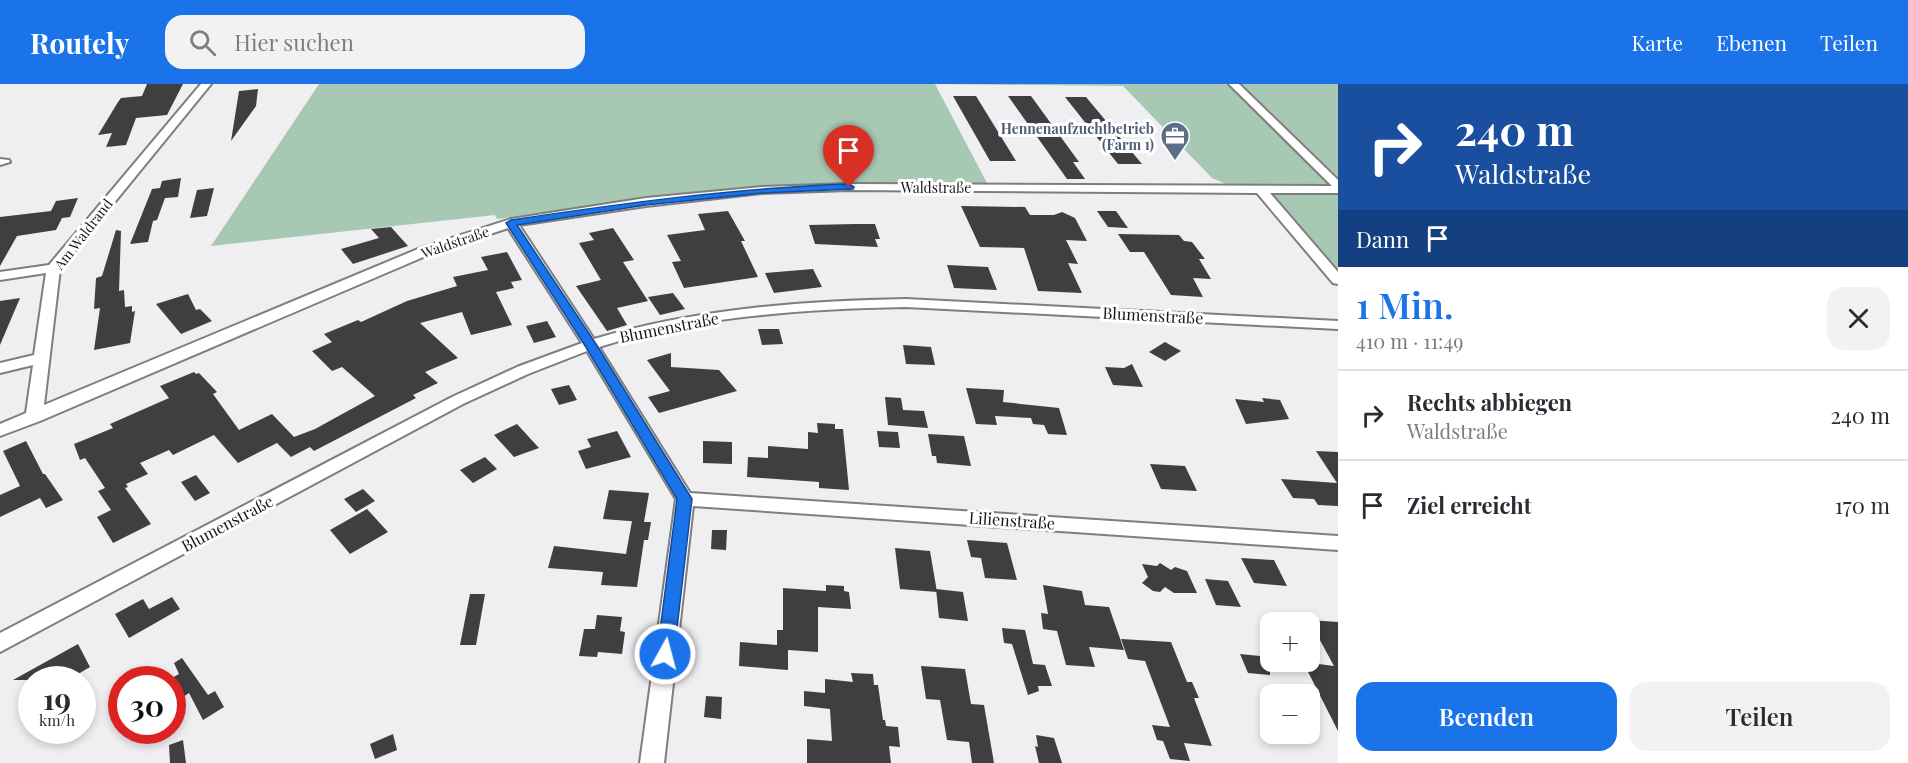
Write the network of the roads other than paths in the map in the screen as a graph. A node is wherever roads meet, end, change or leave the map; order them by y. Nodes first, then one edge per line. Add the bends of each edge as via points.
1 (206, 84) edge
2 (1234, 84) edge
3 (1338, 188) edge
4 (1260, 189) junction
5 (511, 223) junction
6 (53, 268) junction
7 (0, 276) edge
8 (1338, 280) edge
9 (1338, 325) edge
10 (590, 344) junction
11 (41, 358) junction
12 (0, 368) edge
13 (34, 417) junction
14 (0, 430) edge
15 (685, 499) junction
16 (1338, 543) edge
17 (0, 643) edge
18 (652, 763) edge

1 - 6 street, Am Waldrand
2 - 3 street
3 - 4 street, Waldstraße
4 - 5 street, Waldstraße via 762,190 606,207
4 - 8 street
5 - 10 street
5 - 13 street, Waldstraße via 423,252
6 - 7 street
6 - 11 street, Am Waldrand
9 - 10 street, Blumenstraße via 906,303 848,304 764,309 684,321
10 - 15 street
10 - 17 street, Blumenstraße via 488,384
11 - 12 street
11 - 13 street, Am Waldrand
13 - 14 street, Waldstraße
15 - 16 street, Lilienstraße
15 - 18 street

